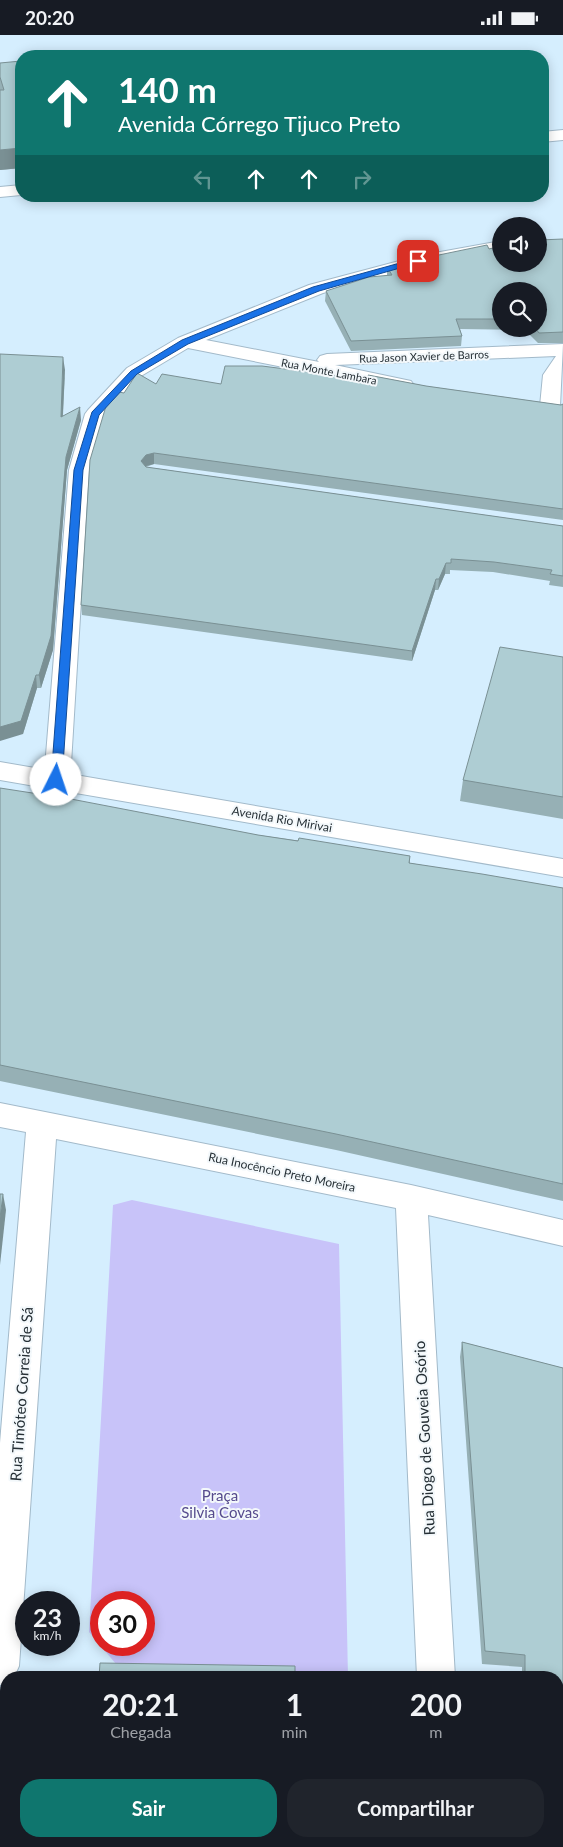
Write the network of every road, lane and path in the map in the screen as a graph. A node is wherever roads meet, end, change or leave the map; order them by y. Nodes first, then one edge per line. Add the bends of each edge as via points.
1 (563, 135) edge
2 (549, 136) edge
3 (15, 191) edge
4 (0, 192) edge
5 (492, 248) edge
6 (185, 342) junction
7 (563, 350) edge
8 (563, 360) edge
9 (285, 363) junction
10 (426, 389) edge
11 (548, 405) edge
12 (0, 771) edge
13 (56, 780) junction
14 (563, 868) edge
15 (0, 1115) edge
16 (42, 1123) junction
17 (411, 1198) junction
18 (563, 1233) edge
19 (0, 1666) edge
20 (436, 1671) edge

1 - 2 street
3 - 4 street
5 - 6 street via 418,261 316,289
6 - 9 street, Rua Monte Lambara
6 - 13 street via 134,372 95,414 92,423 79,470
7 - 9 street, Rua Jason Xavier de Barros
8 - 11 street via 554,373
9 - 10 street, Rua Monte Lambara
12 - 13 street, Avenida Rio Mirivai
13 - 14 street, Avenida Rio Mirivai
15 - 16 street, Rua Inocêncio Preto Moreira
16 - 17 street, Rua Inocêncio Preto Moreira
16 - 19 street, Rua Timóteo Correia de Sá
17 - 18 street, Rua Inocêncio Preto Moreira
17 - 20 street, Rua Diogo de Gouveia Osório

